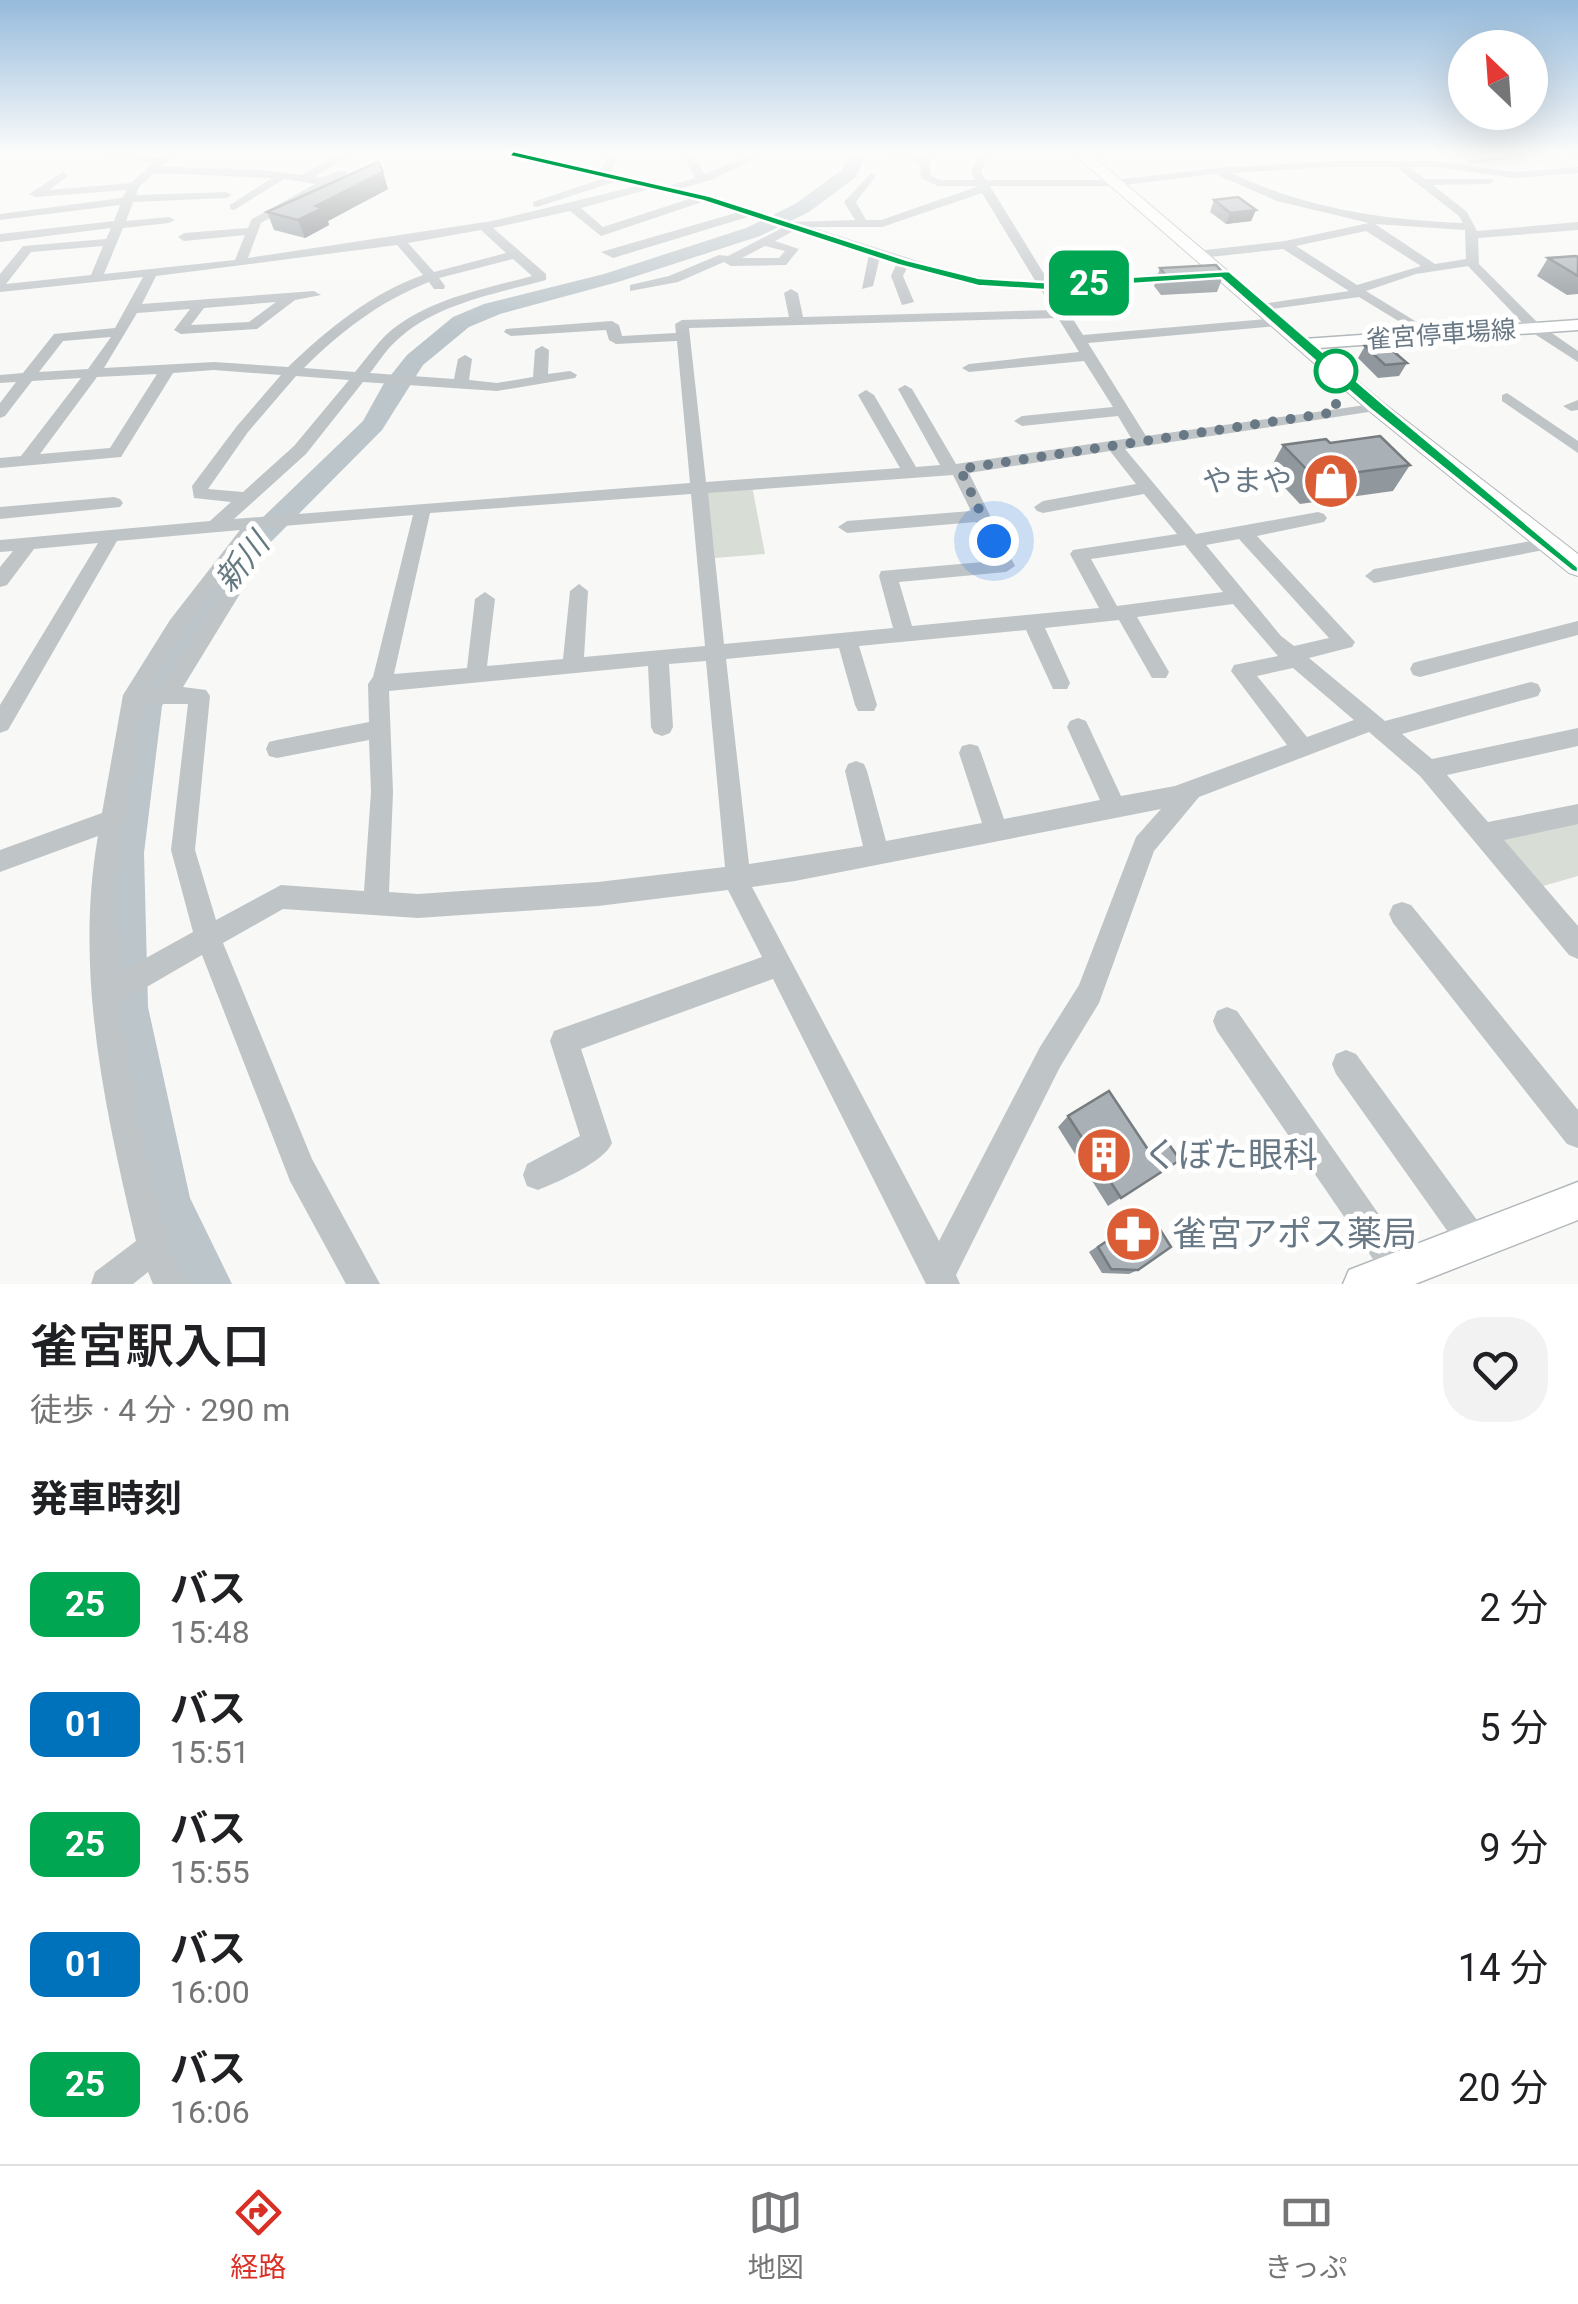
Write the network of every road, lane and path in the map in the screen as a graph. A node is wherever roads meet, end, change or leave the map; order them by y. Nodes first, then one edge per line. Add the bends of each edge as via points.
1 (39, 214) edge
2 (121, 214) edge
3 (269, 214) edge
4 (525, 214) edge
5 (543, 214) edge
6 (581, 214) edge
7 (656, 214) edge
8 (745, 214) edge
9 (756, 214) edge
10 (857, 214) edge
11 (906, 214) edge
12 (1000, 214) edge
13 (1153, 214) edge
14 (1338, 214) edge
15 (1463, 214) edge
16 (527, 217) junction
17 (169, 220) dead end
18 (782, 223) junction
19 (863, 224) junction
20 (1383, 224) junction
21 (117, 225) junction
22 (482, 225) junction
23 (1578, 226) edge
24 (1368, 227) junction
25 (253, 231) junction
26 (1470, 231) junction
27 (26, 236) junction
28 (184, 237) dead end
29 (0, 238) edge
30 (398, 238) junction
31 (110, 242) junction
32 (764, 242) junction
33 (1286, 245) junction
34 (608, 252) dead end
35 (875, 253) junction
36 (516, 254) junction
37 (1202, 254) junction
38 (729, 260) junction
39 (902, 262) junction
40 (1472, 262) junction
41 (240, 264) junction
42 (1431, 268) junction
43 (152, 272) junction
44 (1224, 274) junction
45 (431, 277) junction
46 (96, 278) junction
47 (0, 285) edge
48 (866, 286) dead end
49 (1043, 286) junction
50 (636, 288) dead end
51 (1357, 291) junction
52 (790, 293) dead end
53 (314, 295) dead end
54 (292, 296) junction
55 (453, 302) junction
56 (907, 302) dead end
57 (200, 304) junction
58 (1262, 308) junction
59 (134, 309) junction
60 (1061, 314) junction
61 (797, 321) junction
62 (1279, 322) junction
63 (1578, 325) edge
64 (1535, 328) junction
65 (121, 332) junction
66 (512, 332) dead end
67 (1428, 335) junction
68 (683, 337) junction
69 (1078, 340) junction
70 (1304, 344) junction
71 (542, 350) dead end
72 (1087, 356) junction
73 (1578, 358) edge
74 (465, 359) dead end
75 (168, 368) junction
76 (969, 368) dead end
77 (93, 372) junction
78 (294, 372) junction
79 (570, 375) dead end
80 (358, 376) junction
81 (28, 377) junction
82 (0, 378) edge
83 (540, 380) junction
84 (462, 384) junction
85 (905, 389) dead end
86 (866, 395) dead end
87 (1506, 398) dead end
88 (1375, 406) junction
89 (1122, 410) junction
90 (0, 413) edge
91 (1022, 421) dead end
92 (1141, 441) junction
93 (1113, 445) junction
94 (1578, 448) edge
95 (28, 460) junction
96 (0, 463) edge
97 (955, 470) junction
98 (911, 473) junction
99 (701, 488) junction
100 (1146, 488) junction
101 (247, 498) junction
102 (114, 504) dead end
103 (1043, 507) dead end
104 (424, 508) junction
105 (28, 511) junction
106 (0, 513) edge
107 (982, 516) junction
108 (1318, 518) dead end
109 (260, 523) junction
110 (847, 527) dead end
111 (214, 528) junction
112 (1243, 532) junction
113 (111, 536) junction
114 (1186, 539) junction
115 (29, 543) junction
116 (2, 546) edge
117 (1562, 548) edge
118 (1578, 567) edge
119 (1374, 576) dead end
120 (0, 580) edge
121 (237, 584) dead end
122 (580, 592) dead end
123 (1236, 597) junction
124 (485, 599) dead end
125 (1118, 613) junction
126 (1032, 621) junction
127 (1578, 628) edge
128 (904, 634) junction
129 (846, 641) junction
130 (718, 652) junction
131 (1292, 657) junction
132 (658, 658) junction
133 (574, 666) junction
134 (1420, 668) dead end
135 (1160, 672) dead end
136 (476, 674) junction
137 (382, 683) junction
138 (1060, 683) dead end
139 (1530, 690) dead end
140 (150, 695) junction
141 (866, 706) dead end
142 (0, 724) edge
143 (1378, 726) junction
144 (662, 727) dead end
145 (1078, 728) dead end
146 (380, 729) junction
147 (1578, 737) edge
148 (277, 749) dead end
149 (1303, 749) junction
150 (970, 753) dead end
151 (1428, 769) junction
152 (856, 771) dead end
153 (1190, 792) junction
154 (1115, 808) junction
155 (1578, 814) edge
156 (112, 820) junction
157 (996, 831) junction
158 (1484, 834) junction
159 (877, 854) junction
160 (0, 860) edge
161 (738, 878) junction
162 (376, 904) junction
163 (1402, 914) dead end
164 (208, 938) junction
165 (1578, 946) edge
166 (780, 964) junction
167 (121, 987) junction
168 (1227, 1021) dead end
169 (1346, 1064) dead end
170 (1578, 1133) edge
171 (538, 1175) dead end
172 (1578, 1202) edge
173 (1474, 1242) junction
174 (153, 1248) junction
175 (1381, 1277) edge
176 (941, 1279) edge
177 (358, 1281) edge
178 (106, 1284) edge
179 (170, 1284) edge

1 - 27 street
2 - 21 street
3 - 25 street
4 - 16 street
5 - 16 street
6 - 7 street via 601,232
8 - 34 street
9 - 18 street
10 - 19 street
11 - 19 street
12 - 49 street
13 - 37 highway
14 - 20 street
15 - 26 street
16 - 22 street
17 - 21 street
18 - 19 street
18 - 32 street
18 - 35 street
20 - 24 street
20 - 26 street
21 - 27 street
21 - 31 street
22 - 30 street
22 - 36 street
23 - 26 street
24 - 33 street
24 - 42 street
25 - 28 street
25 - 41 street
26 - 40 street
27 - 29 street
30 - 41 street
30 - 45 street
31 - 46 street
31 - 47 street via 27,248
32 - 38 street
32 - 38 street via 793,250 782,262
33 - 37 street
33 - 51 street
35 - 39 street
35 - 48 street
36 - 45 street
36 - 55 street via 541,277
37 - 44 highway
38 - 50 street
39 - 49 street via 978,282
39 - 56 street via 897,276
40 - 42 street
40 - 64 street
41 - 43 street
42 - 51 street
43 - 46 street
43 - 59 street
44 - 49 street
44 - 58 highway
45 - 55 street
45 - 78 street via 368,307
46 - 47 street
49 - 60 street
51 - 58 street
51 - 67 street
52 - 61 street
53 - 54 street
54 - 57 street
54 - 57 street via 252,326 181,330
55 - 80 street via 390,339
57 - 59 street
58 - 62 highway
59 - 65 street
60 - 61 street
60 - 69 street
61 - 68 street via 682,324
62 - 69 street
62 - 70 highway
63 - 64 main road, 雀宮停車場線
64 - 67 main road, 雀宮停車場線
64 - 73 street
65 - 77 street
65 - 81 street via 59,337
66 - 68 street via 612,325 616,340
67 - 70 main road, 雀宮停車場線
68 - 99 street
69 - 72 street
70 - 88 highway
71 - 83 street
72 - 76 street
72 - 89 street
74 - 84 street
75 - 77 street
75 - 78 street
75 - 95 street via 114,453
77 - 81 street
77 - 95 street
78 - 80 street
78 - 101 street via 200,486 200,494
79 - 83 street
80 - 84 street
80 - 101 street via 300,450
81 - 82 street
81 - 90 street
83 - 84 street
85 - 97 street
86 - 98 street
87 - 94 street
88 - 92 street
88 - 117 highway
89 - 91 street
89 - 92 street
92 - 93 street
93 - 97 street
93 - 100 street
95 - 96 street
97 - 98 street
97 - 107 street
98 - 99 street
99 - 104 street
99 - 130 street
100 - 103 street
100 - 114 street
101 - 111 street
102 - 105 street
104 - 109 street
104 - 137 street
105 - 106 street
105 - 116 street
107 - 110 street
107 - 128 street via 1006,566 888,576
108 - 112 street
109 - 111 street
109 - 140 street via 177,625
111 - 113 street
112 - 114 street
112 - 131 street via 1345,642
113 - 115 street
113 - 142 street
114 - 123 street
114 - 125 street via 1079,554
115 - 116 street
115 - 120 street
117 - 118 highway
117 - 119 street
121 - 140 street
122 - 133 street
123 - 125 street
123 - 131 street
124 - 136 street
125 - 126 street
125 - 135 street
126 - 128 street
126 - 138 street
127 - 134 street
128 - 129 street
129 - 130 street
129 - 141 street
130 - 132 street
130 - 161 street
131 - 143 street
131 - 149 street via 1241,671
132 - 133 street
132 - 144 street
133 - 136 street
136 - 137 street
137 - 146 street
139 - 143 street
140 - 156 street
140 - 164 street via 199,696 183,850
143 - 149 street
143 - 151 street
145 - 154 street
146 - 148 street
146 - 162 street
147 - 151 street
149 - 153 street
150 - 157 street
151 - 158 street
152 - 159 street
153 - 154 street
153 - 176 street via 1144,846 1089,993 1050,1057
154 - 157 street
155 - 158 street
156 - 160 street
156 - 167 street via 103,878
157 - 159 street
158 - 165 street
159 - 161 street
161 - 162 street via 512,901
161 - 166 street
162 - 164 street via 281,898
163 - 170 street
164 - 167 street
164 - 177 street via 300,1170
166 - 171 street via 564,1041 597,1143
166 - 176 street
167 - 174 street via 123,1121
168 - 175 street
169 - 173 street
172 - 173 main road
173 - 175 main road
174 - 178 street
174 - 179 street

